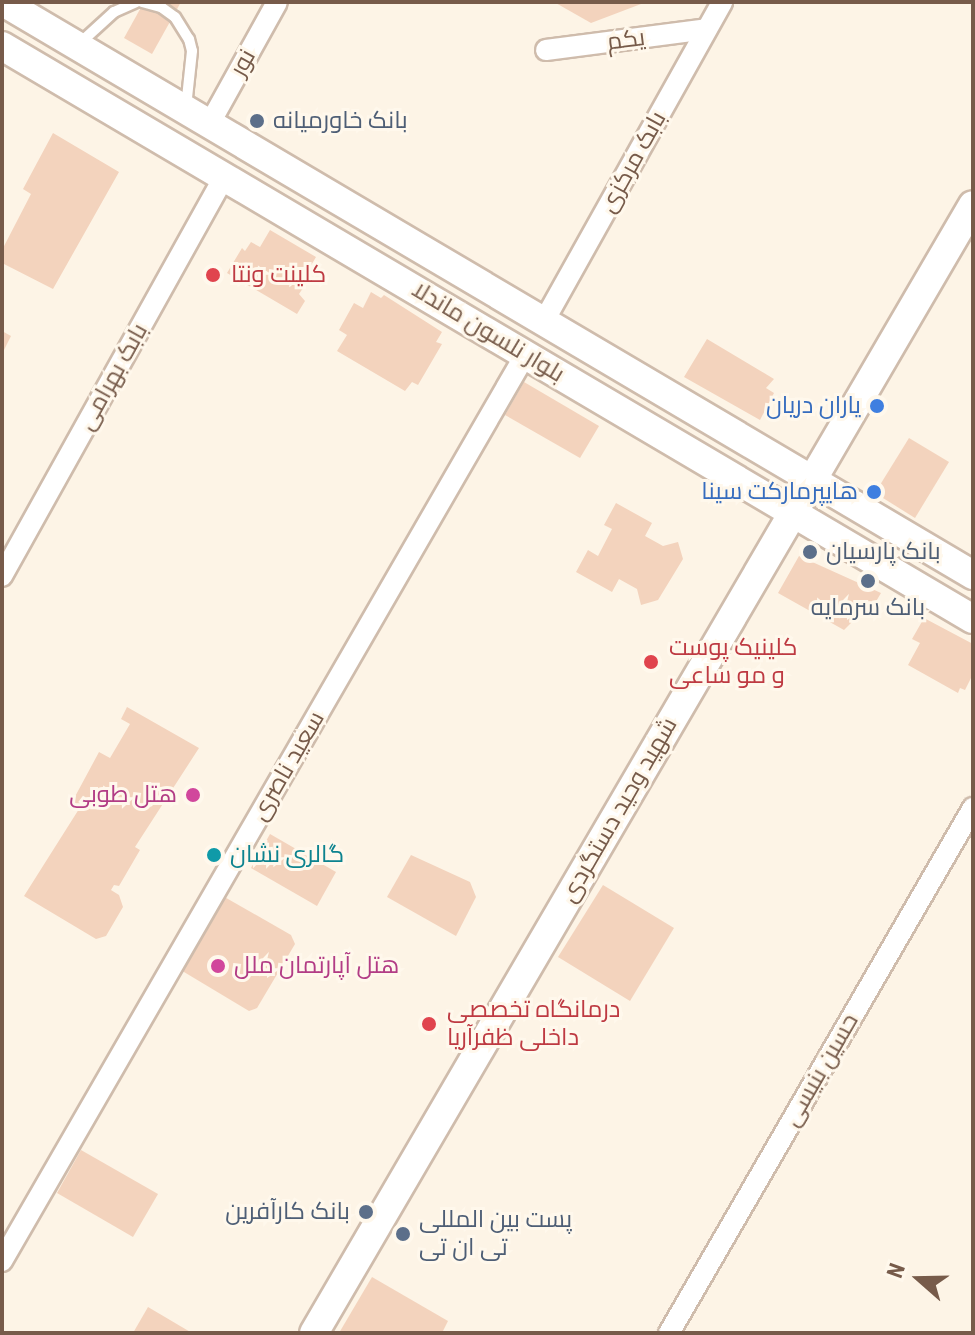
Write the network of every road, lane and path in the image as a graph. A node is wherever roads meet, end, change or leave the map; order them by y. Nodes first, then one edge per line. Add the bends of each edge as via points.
1 (3, 2) edge
2 (136, 2) edge
3 (142, 2) edge
4 (277, 2) edge
5 (722, 2) edge
6 (707, 29) junction
7 (78, 45) junction
8 (2, 46) edge
9 (546, 50) dead end
10 (198, 116) junction
11 (224, 177) junction
12 (973, 205) edge
13 (544, 321) junction
14 (525, 355) junction
15 (812, 480) junction
16 (793, 513) junction
17 (973, 575) edge
18 (2, 576) edge
19 (973, 619) edge
20 (973, 808) edge
21 (2, 1261) edge
22 (314, 1333) edge
23 (669, 1333) edge

1 - 7 main road, بلوار نلسون ماندلا
2 - 7 lane via 114,12
3 - 10 lane via 175,17 189,39
4 - 10 street, نور
5 - 6 street, بابک مرکزی
6 - 9 street, یکم
6 - 13 street, بابک مرکزی
7 - 10 main road, بلوار نلسون ماندلا
8 - 11 main road, بلوار نلسون ماندلا
10 - 13 main road, بلوار نلسون ماندلا
11 - 14 main road, بلوار نلسون ماندلا
11 - 18 street, بابک بهرامی
12 - 15 main road, شهید وحید دستگردی
13 - 15 main road, بلوار نلسون ماندلا
14 - 16 main road, بلوار نلسون ماندلا
14 - 21 street, سعید ناصری
15 - 16 main road, شهید وحید دستگردی
15 - 17 main road, بلوار نلسون ماندلا
16 - 19 main road, بلوار نلسون ماندلا
16 - 22 main road, شهید وحید دستگردی
20 - 23 street, حسین بنیسی

